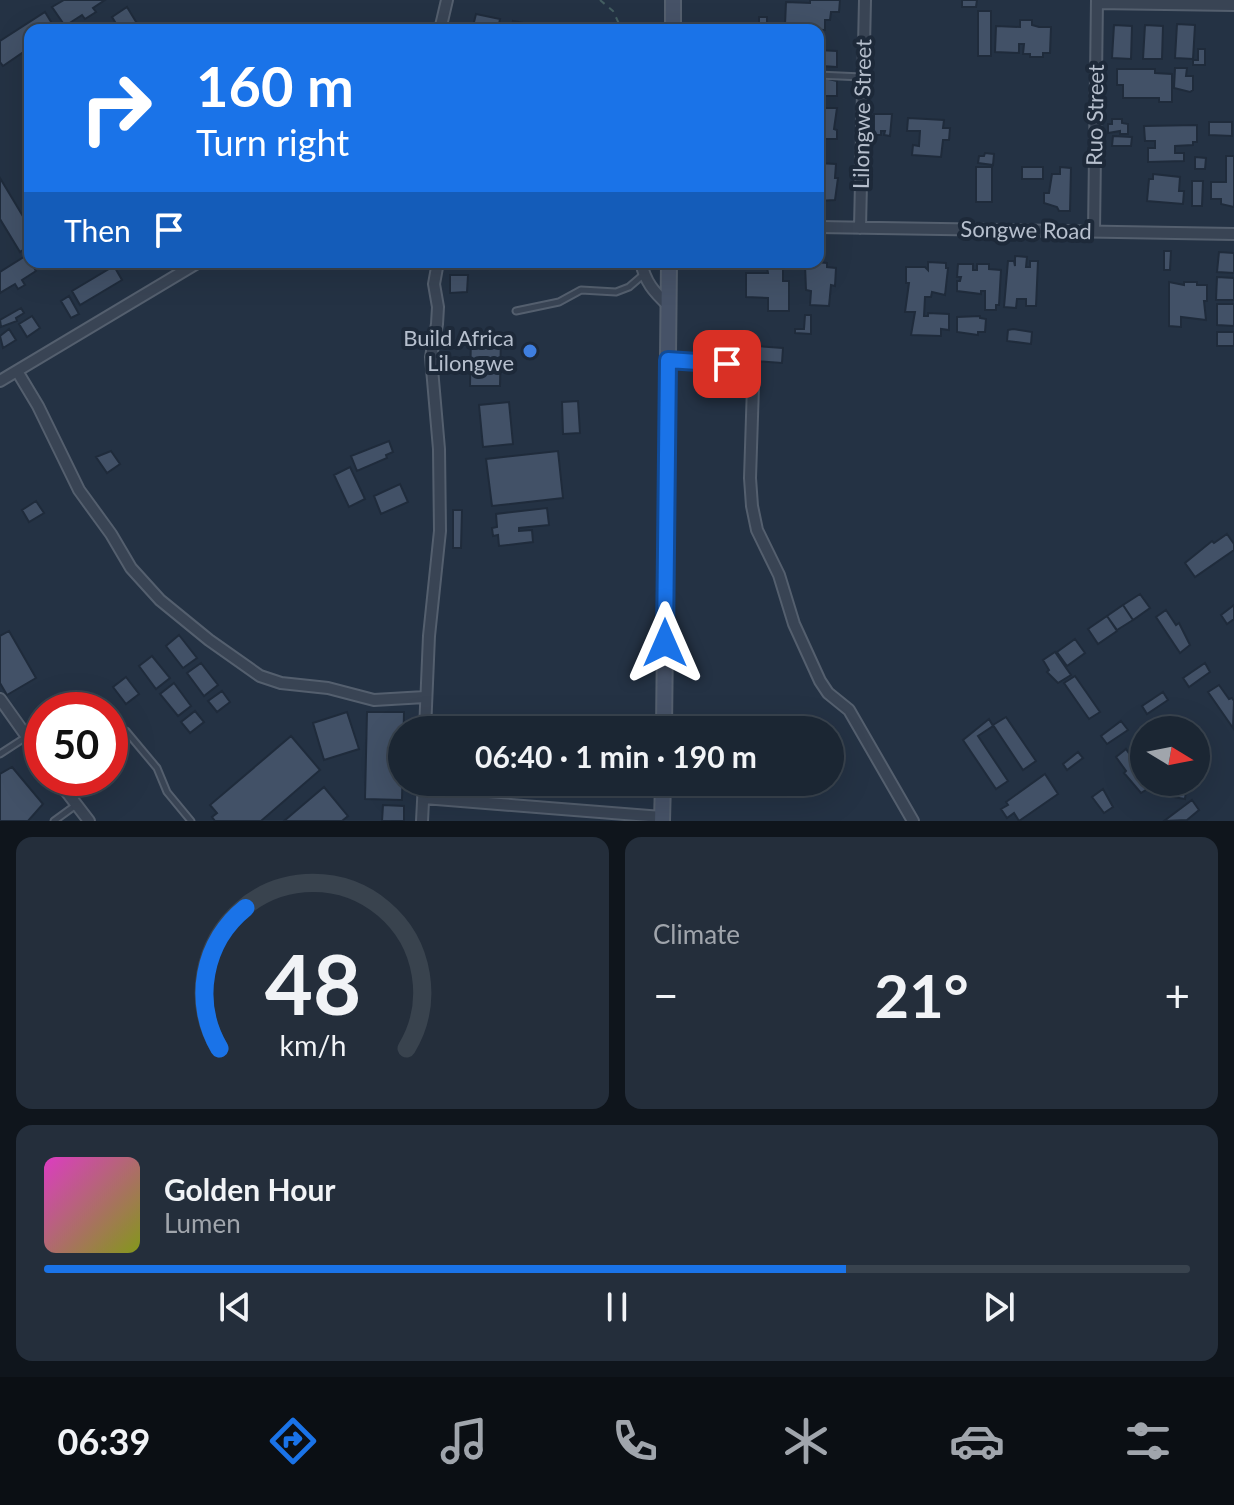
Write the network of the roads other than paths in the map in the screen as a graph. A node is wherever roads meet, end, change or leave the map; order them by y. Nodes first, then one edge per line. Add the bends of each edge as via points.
1 (447, 0) edge
2 (673, 0) edge
3 (865, 0) edge
4 (1097, 2) edge
5 (1234, 5) edge
6 (441, 24) edge
7 (673, 24) edge
8 (824, 75) edge
9 (862, 77) junction
10 (824, 227) edge
11 (860, 228) junction
12 (1094, 231) junction
13 (1234, 234) edge
14 (189, 268) edge
15 (437, 268) edge
16 (642, 268) edge
17 (669, 268) edge
18 (643, 275) junction
19 (668, 305) junction
20 (516, 311) dead end
21 (668, 360) junction
22 (17, 371) junction
23 (0, 381) edge
24 (425, 697) junction
25 (0, 699) edge
26 (425, 716) edge
27 (664, 716) edge
28 (24, 733) edge
29 (128, 733) edge
30 (24, 739) edge
31 (0, 754) edge
32 (69, 796) edge
33 (663, 796) edge
34 (424, 798) joint
35 (76, 805) junction
36 (662, 819) edge
37 (54, 821) edge
38 (89, 821) edge
39 (191, 821) edge
40 (422, 821) edge
41 (913, 821) edge

1 - 6 street
2 - 7 main road
3 - 9 street, Lilongwe Street
4 - 5 street
4 - 12 street, Ruo Street
8 - 9 lane
9 - 11 street, Lilongwe Street
10 - 11 street, Songwe Road
11 - 12 street, Songwe Road
12 - 13 street, Songwe Road
14 - 22 street
15 - 24 street via 431,357 440,531
16 - 18 street
17 - 19 main road
18 - 19 street
18 - 20 lane via 616,292 581,290 559,302
19 - 21 main road
21 - 27 main road
21 - 41 street via 727,364 750,378 750,478 757,530 820,681 849,710
22 - 23 street
22 - 24 street via 79,490 131,568 209,640 260,676 281,683 374,700
24 - 26 street
25 - 28 street
29 - 39 lane
30 - 31 lane
32 - 35 street
33 - 36 main road
34 - 36 street
34 - 40 street
35 - 37 lane
35 - 38 street

